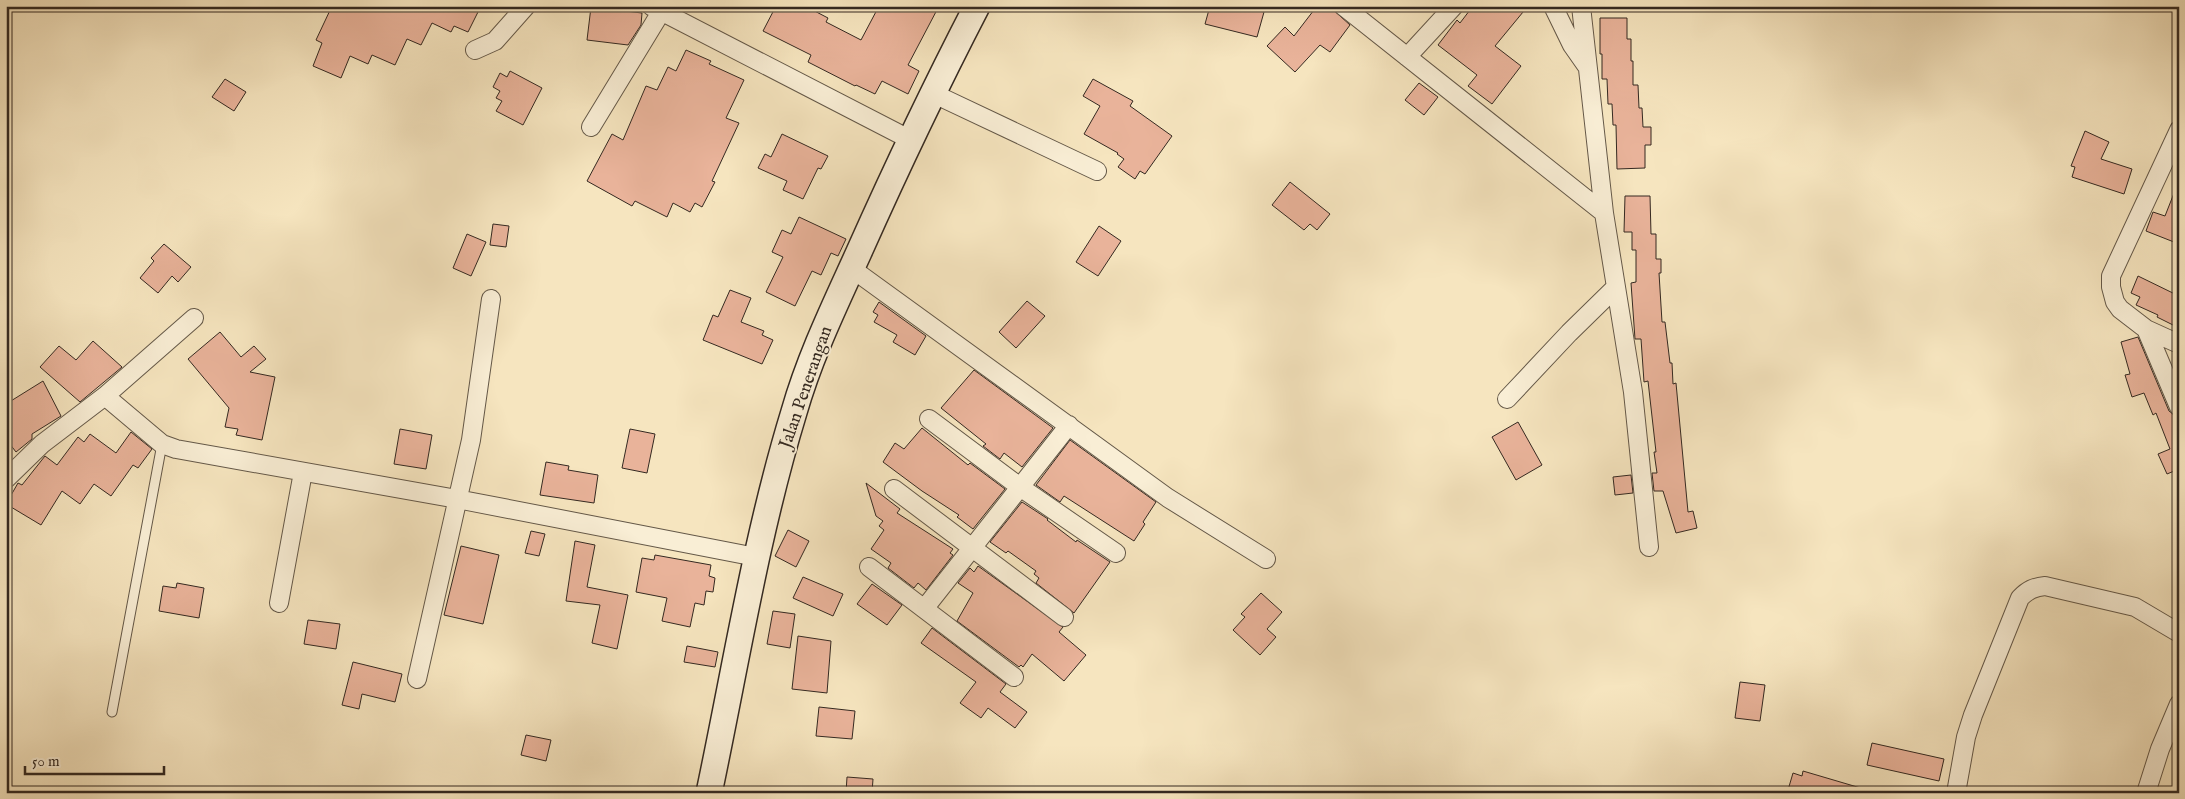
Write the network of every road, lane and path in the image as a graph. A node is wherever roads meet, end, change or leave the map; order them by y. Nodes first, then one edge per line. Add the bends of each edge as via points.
1 (526, 6) edge
2 (977, 6) edge
3 (1343, 6) edge
4 (1454, 6) edge
5 (1553, 6) edge
6 (1581, 6) edge
7 (656, 9) edge
8 (475, 50) dead end
9 (1407, 57) junction
10 (1588, 67) junction
11 (932, 93) junction
12 (592, 127) dead end
13 (2179, 130) edge
14 (909, 139) junction
15 (1097, 171) dead end
16 (1604, 213) junction
17 (851, 268) junction
18 (1615, 288) junction
19 (490, 299) dead end
20 (194, 318) dead end
21 (2146, 329) junction
22 (2179, 344) edge
23 (106, 396) junction
24 (1507, 399) dead end
25 (2179, 407) edge
26 (929, 419) dead end
27 (1069, 425) junction
28 (162, 444) junction
29 (303, 472) junction
30 (6, 479) edge
31 (1020, 487) junction
32 (894, 489) dead end
33 (457, 499) junction
34 (1649, 547) dead end
35 (973, 549) junction
36 (1116, 553) dead end
37 (756, 557) junction
38 (1266, 560) dead end
39 (869, 567) dead end
40 (279, 603) dead end
41 (924, 609) junction
42 (1064, 617) dead end
43 (2179, 633) edge
44 (1014, 677) dead end
45 (417, 679) dead end
46 (2179, 704) edge
47 (112, 712) dead end
48 (709, 793) edge
49 (1956, 793) edge
50 (2146, 793) edge

1 - 8 street via 496,41
2 - 11 street, Jalan Penerangan
3 - 9 street
4 - 9 street
5 - 10 street via 1572,45
6 - 10 street
7 - 12 street
7 - 14 street
9 - 16 street
10 - 16 street
11 - 14 street, Jalan Penerangan
11 - 15 street
13 - 21 street via 2111,276 2110,288 2115,302
14 - 17 street, Jalan Penerangan
16 - 18 street
17 - 27 street
17 - 37 street, Jalan Penerangan via 824,328 794,412
18 - 24 street
18 - 34 street via 1633,392
19 - 33 street via 477,407
20 - 23 street
21 - 22 street
21 - 25 street
23 - 28 street
23 - 30 street via 42,444
26 - 31 street
27 - 31 street
27 - 38 street via 1168,498
28 - 29 street
28 - 47 lane
29 - 33 street
29 - 40 street
31 - 35 street
31 - 36 street
32 - 35 street
33 - 37 street
33 - 45 street
35 - 41 street
35 - 42 street
37 - 48 street, Jalan Penerangan
39 - 41 street
41 - 44 street
43 - 49 street via 2135,607 2045,586 2026,592 2020,598 1973,715
46 - 50 street

